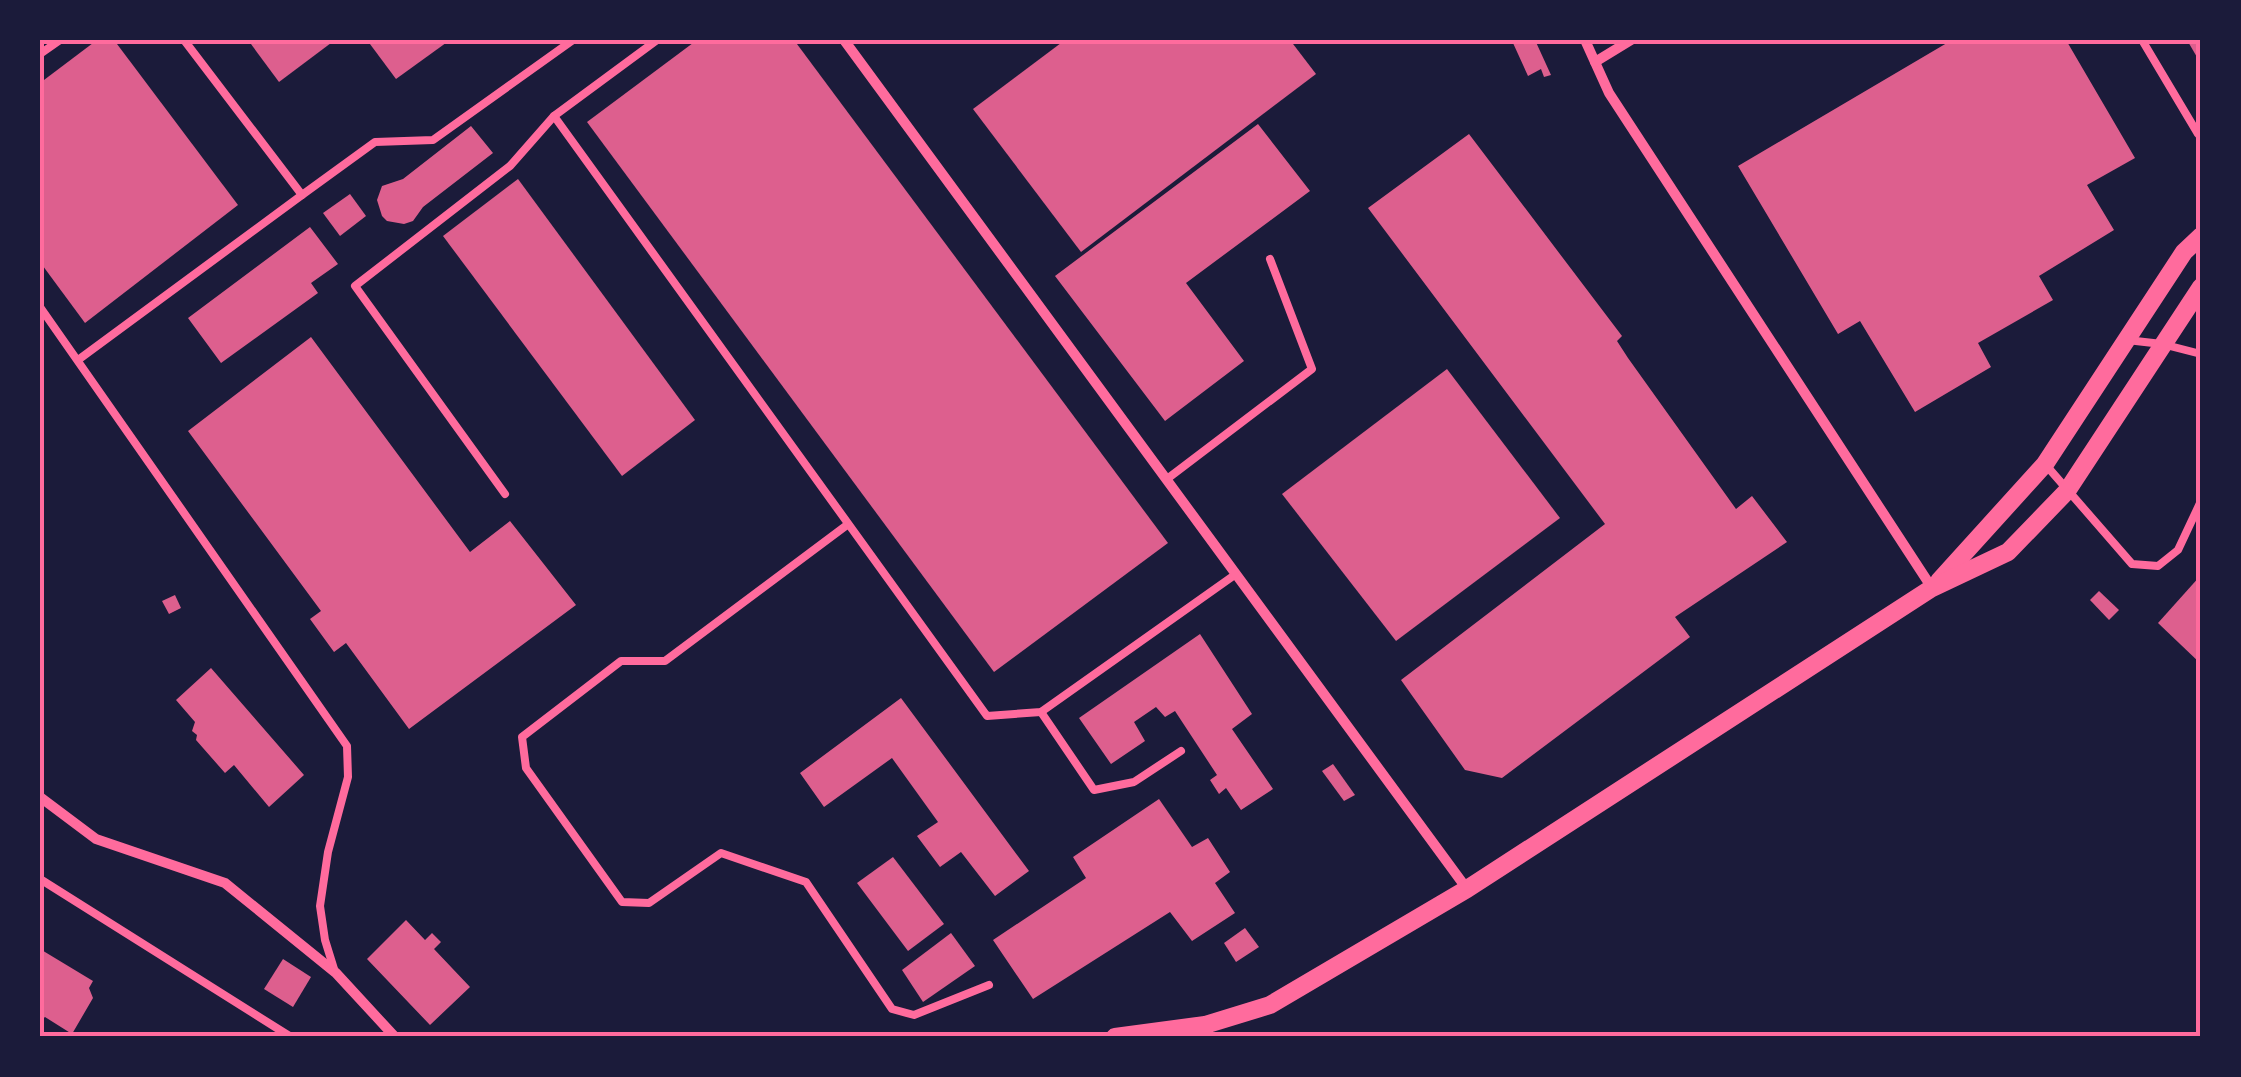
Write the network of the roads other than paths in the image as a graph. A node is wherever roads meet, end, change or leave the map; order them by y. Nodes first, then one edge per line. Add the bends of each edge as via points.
1 (60, 40) edge
2 (184, 40) edge
3 (573, 40) edge
4 (657, 40) edge
5 (844, 40) edge
6 (1585, 40) edge
7 (1631, 40) edge
8 (2142, 40) edge
9 (40, 54) edge
10 (1595, 62) junction
11 (554, 116) junction
12 (2198, 134) dead end
13 (302, 195) junction
14 (2201, 236) edge
15 (1270, 259) dead end
16 (2201, 286) edge
17 (40, 307) edge
18 (2124, 340) junction
19 (2162, 344) junction
20 (2201, 354) edge
21 (78, 360) junction
22 (2045, 464) junction
23 (1167, 479) junction
24 (2067, 492) junction
25 (505, 494) dead end
26 (2201, 501) edge
27 (847, 525) junction
28 (1236, 574) junction
29 (1932, 588) junction
30 (1041, 712) junction
31 (1181, 751) dead end
32 (40, 797) edge
33 (40, 879) edge
34 (1467, 889) junction
35 (336, 973) junction
36 (989, 984) dead end
37 (291, 1037) edge
38 (395, 1037) edge
39 (1115, 1037) edge

1 - 9 lane
2 - 13 lane
3 - 13 lane via 434,140 375,142
4 - 11 lane
5 - 23 street
6 - 10 street
7 - 10 street
8 - 12 lane
10 - 29 street via 1609,94
11 - 25 lane via 510,166 355,286
11 - 27 lane
13 - 21 lane
14 - 18 street
15 - 23 lane via 1312,369
16 - 19 street
17 - 21 lane
18 - 19 lane
18 - 22 street
19 - 20 lane
19 - 24 street
21 - 35 lane via 348,746 348,777 320,906
22 - 24 lane
22 - 29 street
23 - 28 street
24 - 26 lane via 2132,564 2158,566 2178,550
24 - 29 street via 2008,552
27 - 30 lane via 987,716
27 - 36 lane via 665,661 621,661 522,737 526,768 622,902 649,904 721,853 806,882 892,1009 914,1015
28 - 30 lane
28 - 34 street
29 - 34 street
30 - 31 lane via 1094,790 1134,782
32 - 35 street via 96,839 225,883
33 - 37 lane
34 - 39 street via 1270,1005 1204,1025
35 - 38 street

